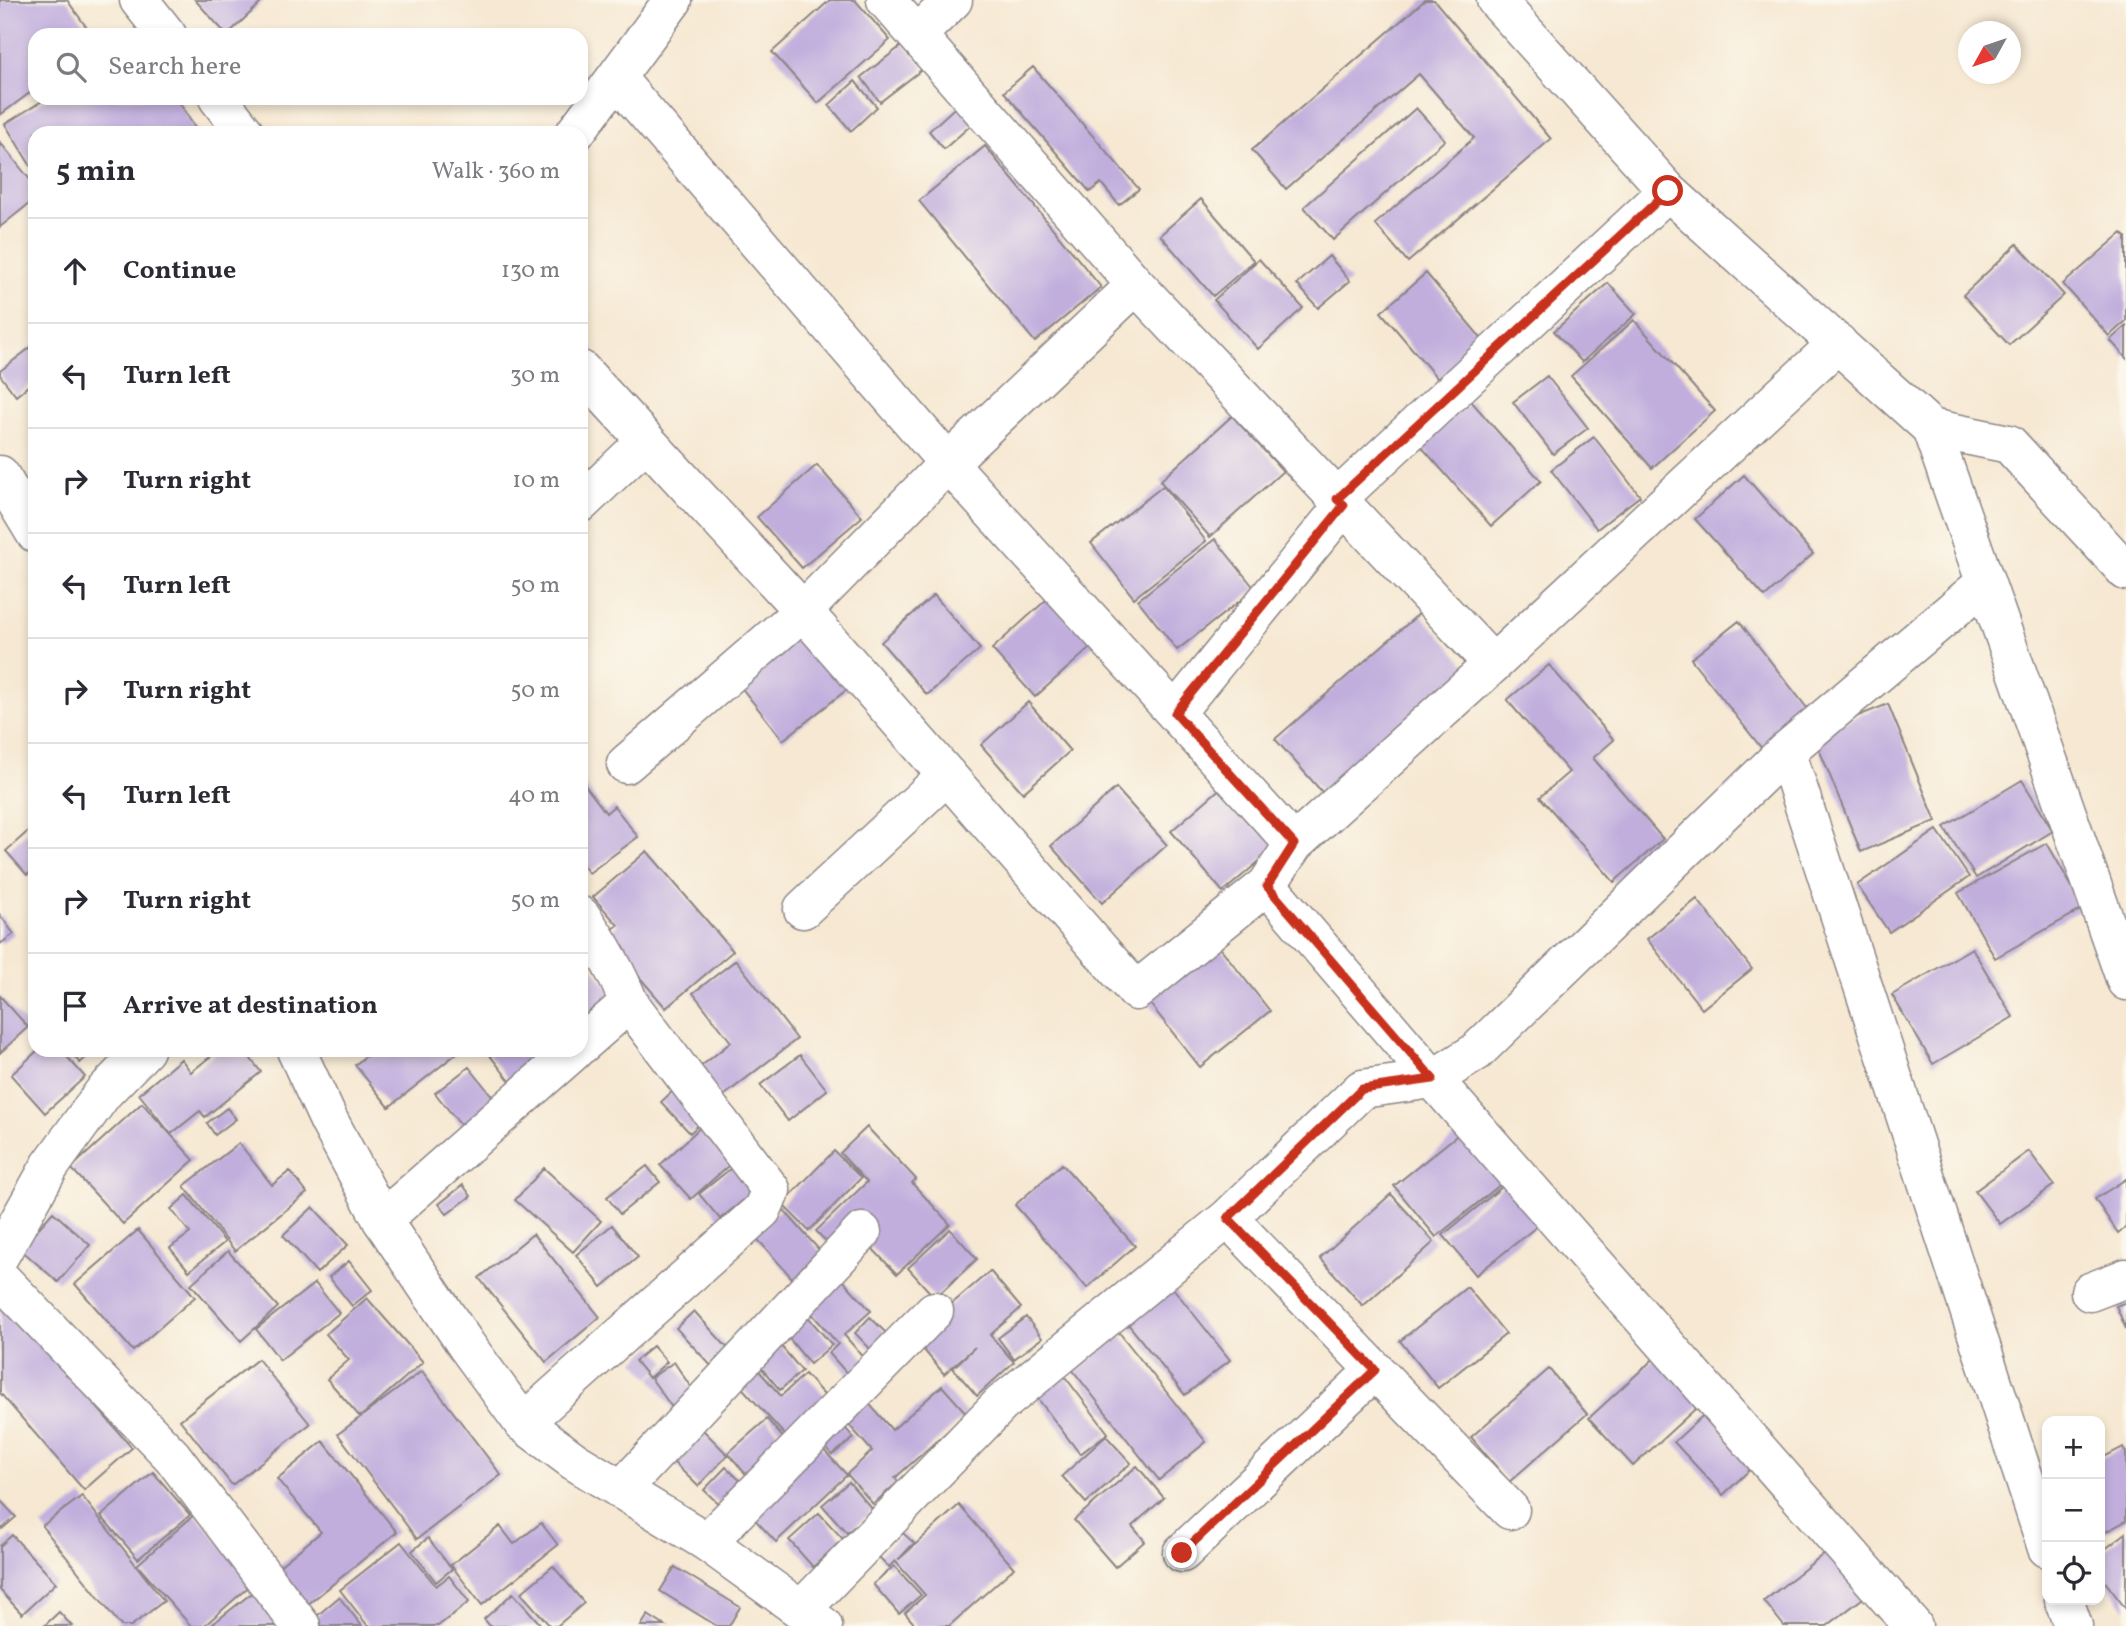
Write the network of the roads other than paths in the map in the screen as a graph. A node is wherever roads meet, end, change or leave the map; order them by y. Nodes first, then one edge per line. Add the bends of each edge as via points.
1 (139, 0) edge
2 (673, 0) edge
3 (886, 0) edge
4 (953, 0) edge
5 (1496, 0) edge
6 (161, 28) edge
7 (917, 35) junction
8 (617, 79) junction
9 (223, 105) edge
10 (240, 126) edge
11 (580, 126) edge
12 (1668, 191) junction
13 (1136, 285) junction
14 (1838, 343) junction
15 (588, 378) edge
16 (1931, 428) junction
17 (646, 441) junction
18 (948, 463) junction
19 (4, 490) edge
20 (588, 496) edge
21 (1341, 502) junction
22 (28, 523) edge
23 (2126, 571) edge
24 (1985, 583) junction
25 (803, 611) junction
26 (1493, 664) junction
27 (1175, 713) junction
28 (1786, 751) junction
29 (626, 764) dead end
30 (947, 775) junction
31 (1294, 844) junction
32 (1267, 886) junction
33 (803, 909) dead end
34 (588, 926) edge
35 (2126, 981) edge
36 (629, 1003) junction
37 (588, 1039) edge
38 (138, 1057) edge
39 (299, 1057) edge
40 (567, 1057) edge
41 (1433, 1079) junction
42 (1228, 1218) junction
43 (383, 1220) junction
44 (862, 1232) dead end
45 (0, 1255) edge
46 (0, 1278) edge
47 (2126, 1278) edge
48 (2090, 1292) dead end
49 (934, 1311) dead end
50 (1375, 1370) junction
51 (523, 1423) junction
52 (621, 1490) junction
53 (1510, 1510) dead end
54 (707, 1542) junction
55 (2045, 1542) edge
56 (1182, 1553) dead end
57 (2066, 1605) edge
58 (812, 1618) edge
59 (301, 1626) edge
60 (1913, 1626) edge
61 (2073, 1626) edge

1 - 6 street
2 - 8 street
3 - 7 street
4 - 7 street
5 - 12 street
7 - 13 street
8 - 11 street
8 - 18 street
9 - 10 street
12 - 14 street
12 - 21 street
13 - 18 street
13 - 21 street
14 - 16 street
14 - 26 street
15 - 17 street
16 - 23 street via 2009,444
16 - 24 street
17 - 20 street
17 - 25 street
18 - 25 street
18 - 27 street
19 - 22 street
21 - 26 street
21 - 27 street
24 - 28 street
24 - 35 street
25 - 29 street
25 - 30 street
26 - 31 street
27 - 31 street
28 - 41 street via 1476,1052
28 - 55 street
30 - 32 street via 1136,991
30 - 33 street
31 - 32 street
32 - 41 street
34 - 36 street
36 - 37 street
36 - 51 street via 771,1190 762,1210
38 - 45 street via 103,1093 50,1166
39 - 43 street
40 - 43 street
41 - 42 street via 1362,1089
41 - 60 street
42 - 50 street
42 - 58 street via 1001,1404
43 - 51 street
44 - 52 street
46 - 59 street via 172,1456
47 - 48 street
49 - 54 street
50 - 53 street
50 - 56 street
51 - 52 street
52 - 54 street
54 - 58 street
57 - 61 street

